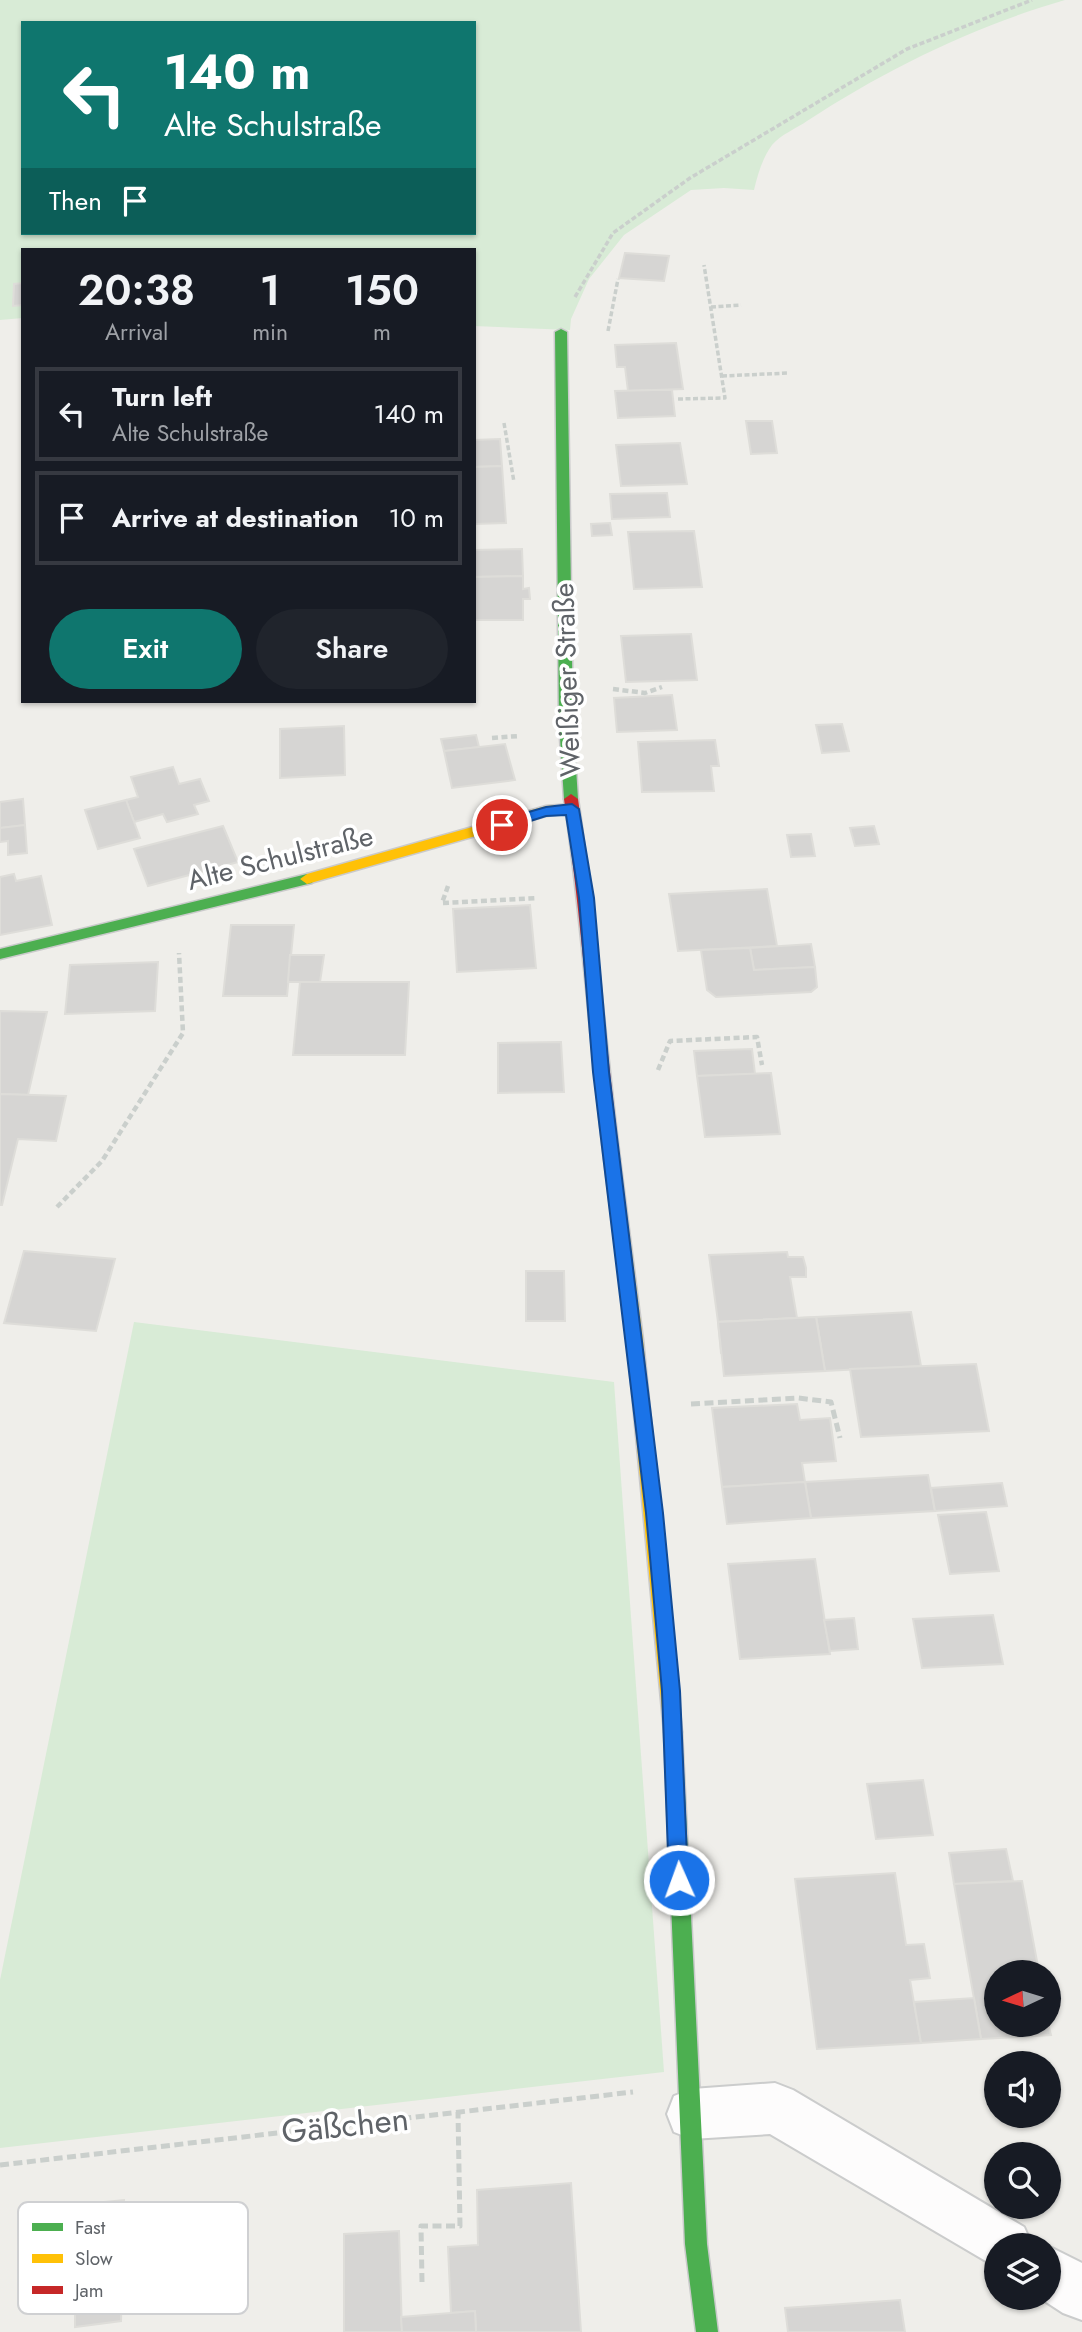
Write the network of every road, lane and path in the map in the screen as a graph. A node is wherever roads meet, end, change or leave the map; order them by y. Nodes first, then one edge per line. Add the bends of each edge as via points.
1 (1032, 0) edge
2 (704, 265) dead end
3 (741, 305) dead end
4 (711, 307) junction
5 (561, 332) joint
6 (789, 373) dead end
7 (722, 376) junction
8 (678, 399) dead end
9 (503, 423) dead end
10 (515, 486) dead end
11 (572, 809) junction
12 (447, 886) dead end
13 (545, 897) dead end
14 (177, 910) junction
15 (0, 954) edge
16 (762, 1065) dead end
17 (658, 1070) dead end
18 (57, 1207) dead end
19 (643, 1407) junction
20 (840, 1438) dead end
21 (691, 2100) junction
22 (458, 2112) junction
23 (0, 2165) edge
24 (986, 2233) edge
25 (1061, 2280) edge
26 (422, 2282) dead end
27 (1082, 2294) edge
28 (707, 2332) edge

1 - 5 path via 907,49 672,191 613,233 584,278
2 - 4 path
3 - 4 path
4 - 7 path
5 - 11 street, Weißiger Straße via 566,722
6 - 7 path
7 - 8 path via 725,398
9 - 10 path
11 - 14 street, Alte Schulstraße via 546,811 357,867
11 - 19 street, Weißiger Straße
12 - 13 path via 442,903
14 - 15 street, Alte Schulstraße
14 - 18 path via 183,1033 102,1160
16 - 17 path via 757,1037 745,1037 670,1041
19 - 20 path via 798,1398 831,1402
19 - 21 street, Weißiger Straße via 671,1691
21 - 22 path, Gäßchen
21 - 24 street via 775,2108
21 - 28 street, Weißiger Straße via 696,2244
22 - 23 path, Gäßchen
22 - 26 path via 460,2226 421,2226
25 - 27 street

